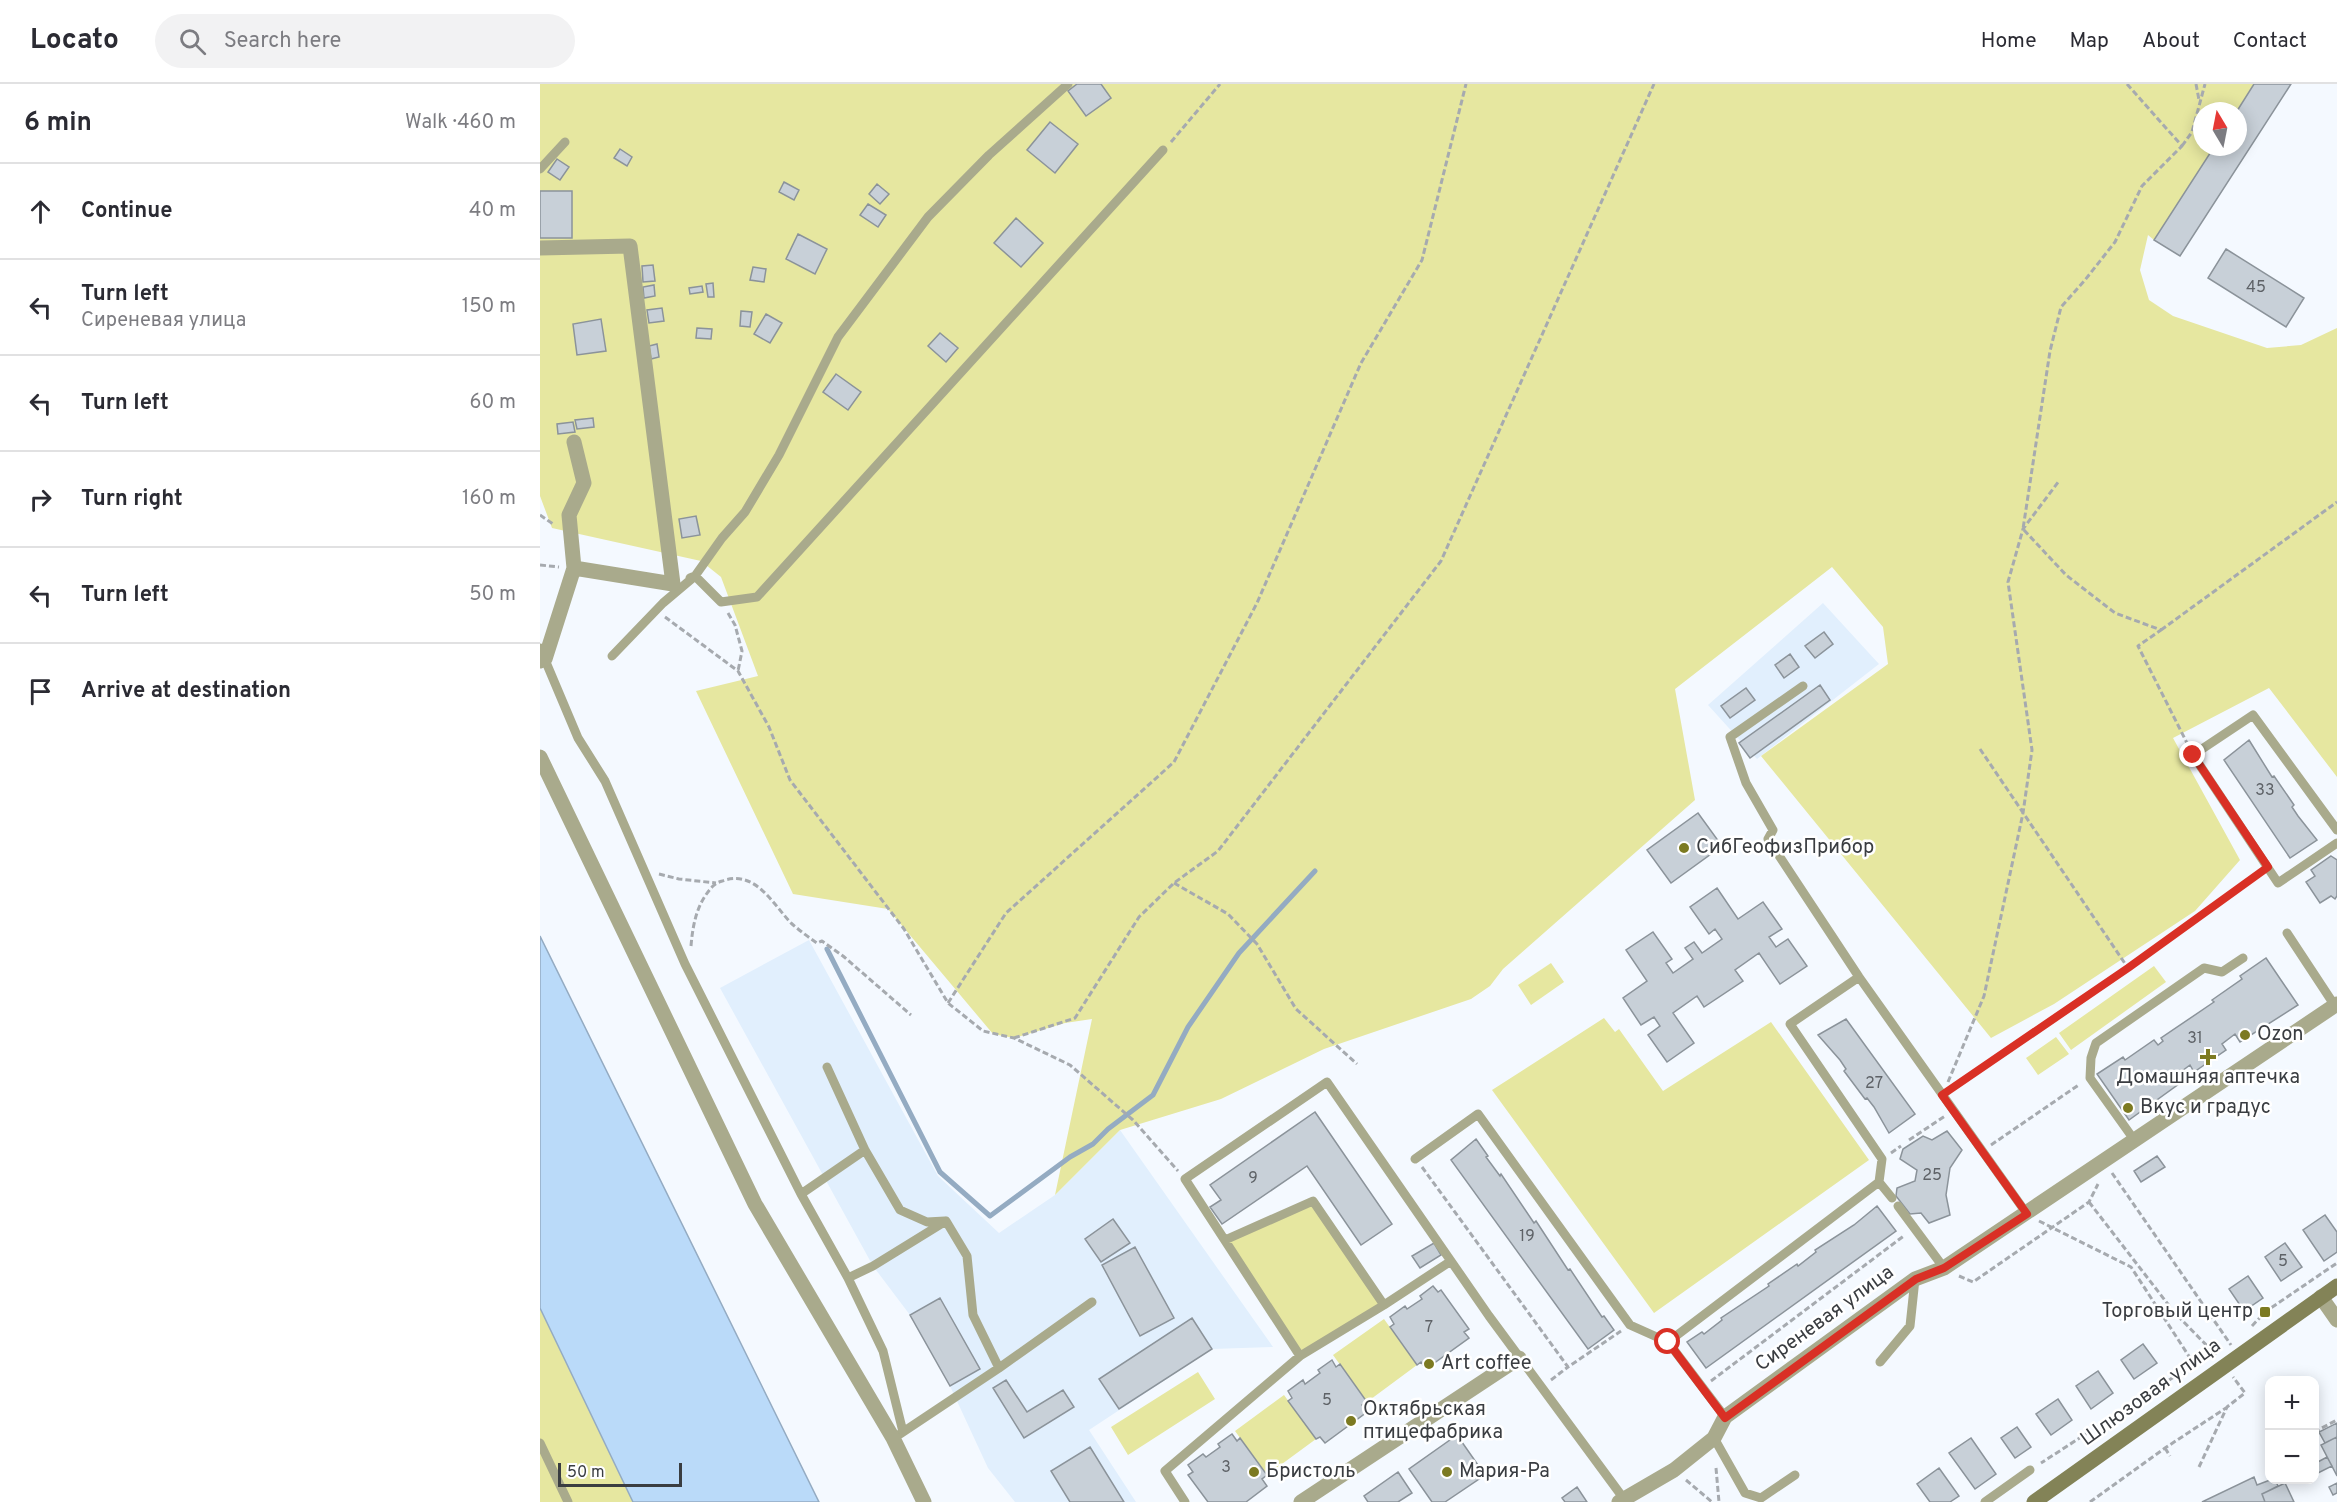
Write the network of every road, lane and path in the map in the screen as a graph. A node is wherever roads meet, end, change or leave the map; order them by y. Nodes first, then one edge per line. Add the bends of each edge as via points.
1 (1068, 84) edge
2 (1220, 84) edge
3 (1467, 84) edge
4 (1654, 84) edge
5 (2127, 84) edge
6 (2196, 84) edge
7 (2205, 84) edge
8 (2200, 101) junction
9 (565, 142) dead end
10 (2182, 146) junction
11 (1163, 150) joint
12 (540, 169) edge
13 (540, 248) edge
14 (574, 442) dead end
15 (2059, 482) dead end
16 (2337, 502) edge
17 (2023, 529) junction
18 (574, 568) junction
19 (695, 576) junction
20 (673, 584) junction
21 (721, 602) junction
22 (656, 611) junction
23 (2161, 630) junction
24 (542, 656) edge
25 (612, 656) dead end
26 (738, 671) junction
27 (1803, 686) dead end
28 (1980, 749) dead end
29 (2193, 755) junction
30 (540, 757) edge
31 (2023, 813) junction
32 (2337, 830) edge
33 (2337, 843) edge
34 (639, 860) junction
35 (2268, 867) junction
36 (716, 883) junction
37 (1174, 883) junction
38 (2288, 933) dead end
39 (2243, 958) dead end
40 (2128, 968) junction
41 (690, 975) junction
42 (1859, 976) junction
43 (948, 1003) junction
44 (2336, 1005) edge
45 (911, 1015) dead end
46 (1014, 1038) junction
47 (1357, 1064) dead end
48 (827, 1068) dead end
49 (2090, 1078) junction
50 (1942, 1095) junction
51 (1953, 1110) junction
52 (1909, 1140) dead end
53 (2136, 1141) junction
54 (865, 1150) junction
55 (1982, 1151) junction
56 (1415, 1159) joint
57 (2107, 1166) dead end
58 (1185, 1179) junction
59 (1879, 1182) junction
60 (801, 1194) junction
61 (2089, 1202) dead end
62 (2027, 1214) junction
63 (946, 1221) junction
64 (1916, 1227) junction
65 (1225, 1240) junction
66 (1451, 1261) junction
67 (2337, 1263) edge
68 (1944, 1268) junction
69 (848, 1278) junction
70 (1916, 1279) junction
71 (2337, 1286) edge
72 (2321, 1297) junction
73 (1092, 1302) dead end
74 (1384, 1305) junction
75 (2265, 1312) dead end
76 (2337, 1320) edge
77 (1630, 1325) junction
78 (1668, 1342) junction
79 (2232, 1347) dead end
80 (1300, 1356) junction
81 (1519, 1358) junction
82 (1880, 1362) dead end
83 (2222, 1362) junction
84 (1569, 1367) junction
85 (999, 1368) junction
86 (1541, 1387) junction
87 (1702, 1388) junction
88 (2227, 1407) junction
89 (1725, 1418) junction
90 (2337, 1420) edge
91 (2318, 1430) edge
92 (898, 1435) junction
93 (1714, 1438) junction
94 (540, 1443) edge
95 (2165, 1448) junction
96 (2170, 1456) dead end
97 (2199, 1467) dead end
98 (1674, 1470) junction
99 (2030, 1470) joint
100 (1795, 1475) dead end
101 (2043, 1499) edge
102 (1621, 1500) edge
103 (568, 1502) edge
104 (924, 1502) edge
105 (1185, 1502) edge
106 (1301, 1502) edge
107 (1712, 1502) edge
108 (1985, 1502) edge
109 (2090, 1502) edge

1 - 19 lane via 928,217 838,337 779,455 745,512
2 - 11 path
3 - 43 path via 1422,260 1361,363 1257,603 1174,762 1006,913
4 - 37 path via 1441,561 1218,851
5 - 10 path
6 - 8 path
7 - 8 path
8 - 10 path via 2192,132
9 - 12 lane
10 - 17 path via 2142,186 2115,242 2061,307 2050,351
11 - 21 lane via 757,597
13 - 20 street via 630,246
14 - 18 street via 584,483 569,515
15 - 17 path
16 - 23 path
17 - 23 path via 2066,575 2115,613
17 - 31 path via 2008,582 2032,750
18 - 20 street
18 - 24 street
19 - 20 lane
19 - 21 lane
19 - 22 lane
21 - 26 path via 735,625 742,651
22 - 25 lane
22 - 26 path
23 - 29 path via 2138,646
24 - 34 lane via 578,738 605,781
26 - 43 path via 769,727 790,780 904,929
27 - 42 lane via 1731,737 1746,783 1773,830 1768,839
28 - 31 path
29 - 32 lane via 2253,715
29 - 35 lane
30 - 92 street via 755,1204
31 - 40 path
31 - 50 path via 1984,996
33 - 35 lane via 2278,883
34 - 36 path via 655,873
34 - 41 lane
35 - 40 path
36 - 41 path via 704,895 693,921
36 - 45 path via 735,877 748,881 773,899 802,933 843,956
37 - 46 path via 1139,917 1075,1018
37 - 47 path via 1228,914 1249,934 1296,1009
38 - 44 lane
39 - 49 lane via 2222,972 2204,968 2096,1043
40 - 50 path
41 - 60 lane
42 - 50 lane
42 - 59 lane via 1790,1024 1882,1159
43 - 46 path via 983,1031
44 - 53 street, Сиреневая улица
46 - 58 path via 1070,1065 1133,1120
48 - 54 lane
49 - 53 lane
49 - 55 path
50 - 51 lane
51 - 52 path
51 - 55 lane
53 - 62 street, Сиреневая улица
54 - 60 lane
54 - 63 lane via 900,1210 927,1222
55 - 62 lane
56 - 77 lane via 1478,1114
56 - 84 path
57 - 79 path
58 - 65 lane
58 - 66 lane via 1327,1082
59 - 64 lane
59 - 78 lane
60 - 69 lane
61 - 83 path via 2174,1312
62 - 68 street, Сиреневая улица
62 - 99 path via 2131,1267 2194,1364
63 - 69 lane
63 - 85 lane via 967,1256 974,1315
64 - 68 lane
64 - 87 path
65 - 74 lane via 1313,1201
65 - 80 lane
66 - 74 lane
66 - 81 lane
67 - 75 path
68 - 70 street, Сиреневая улица
69 - 92 lane via 883,1351
70 - 82 lane via 1910,1326
70 - 89 street, Сиреневая улица
71 - 72 main road, Шлюзовая улица
72 - 76 street
72 - 83 main road, Шлюзовая улица
73 - 85 lane
74 - 80 lane
77 - 78 lane
77 - 84 path
78 - 87 lane
80 - 105 lane via 1165,1471
81 - 86 lane
81 - 106 street
83 - 88 path via 2245,1393
83 - 101 main road, Шлюзовая улица
84 - 86 path
85 - 92 lane
86 - 102 lane
87 - 89 lane
88 - 95 path
88 - 97 path
89 - 93 street, Сиреневая улица
90 - 91 path
92 - 104 street
93 - 98 street, Сиреневая улица
93 - 100 lane via 1745,1493 1761,1498
94 - 103 lane
95 - 96 path
95 - 109 path
98 - 102 street, Сиреневая улица
98 - 107 path
99 - 108 lane

